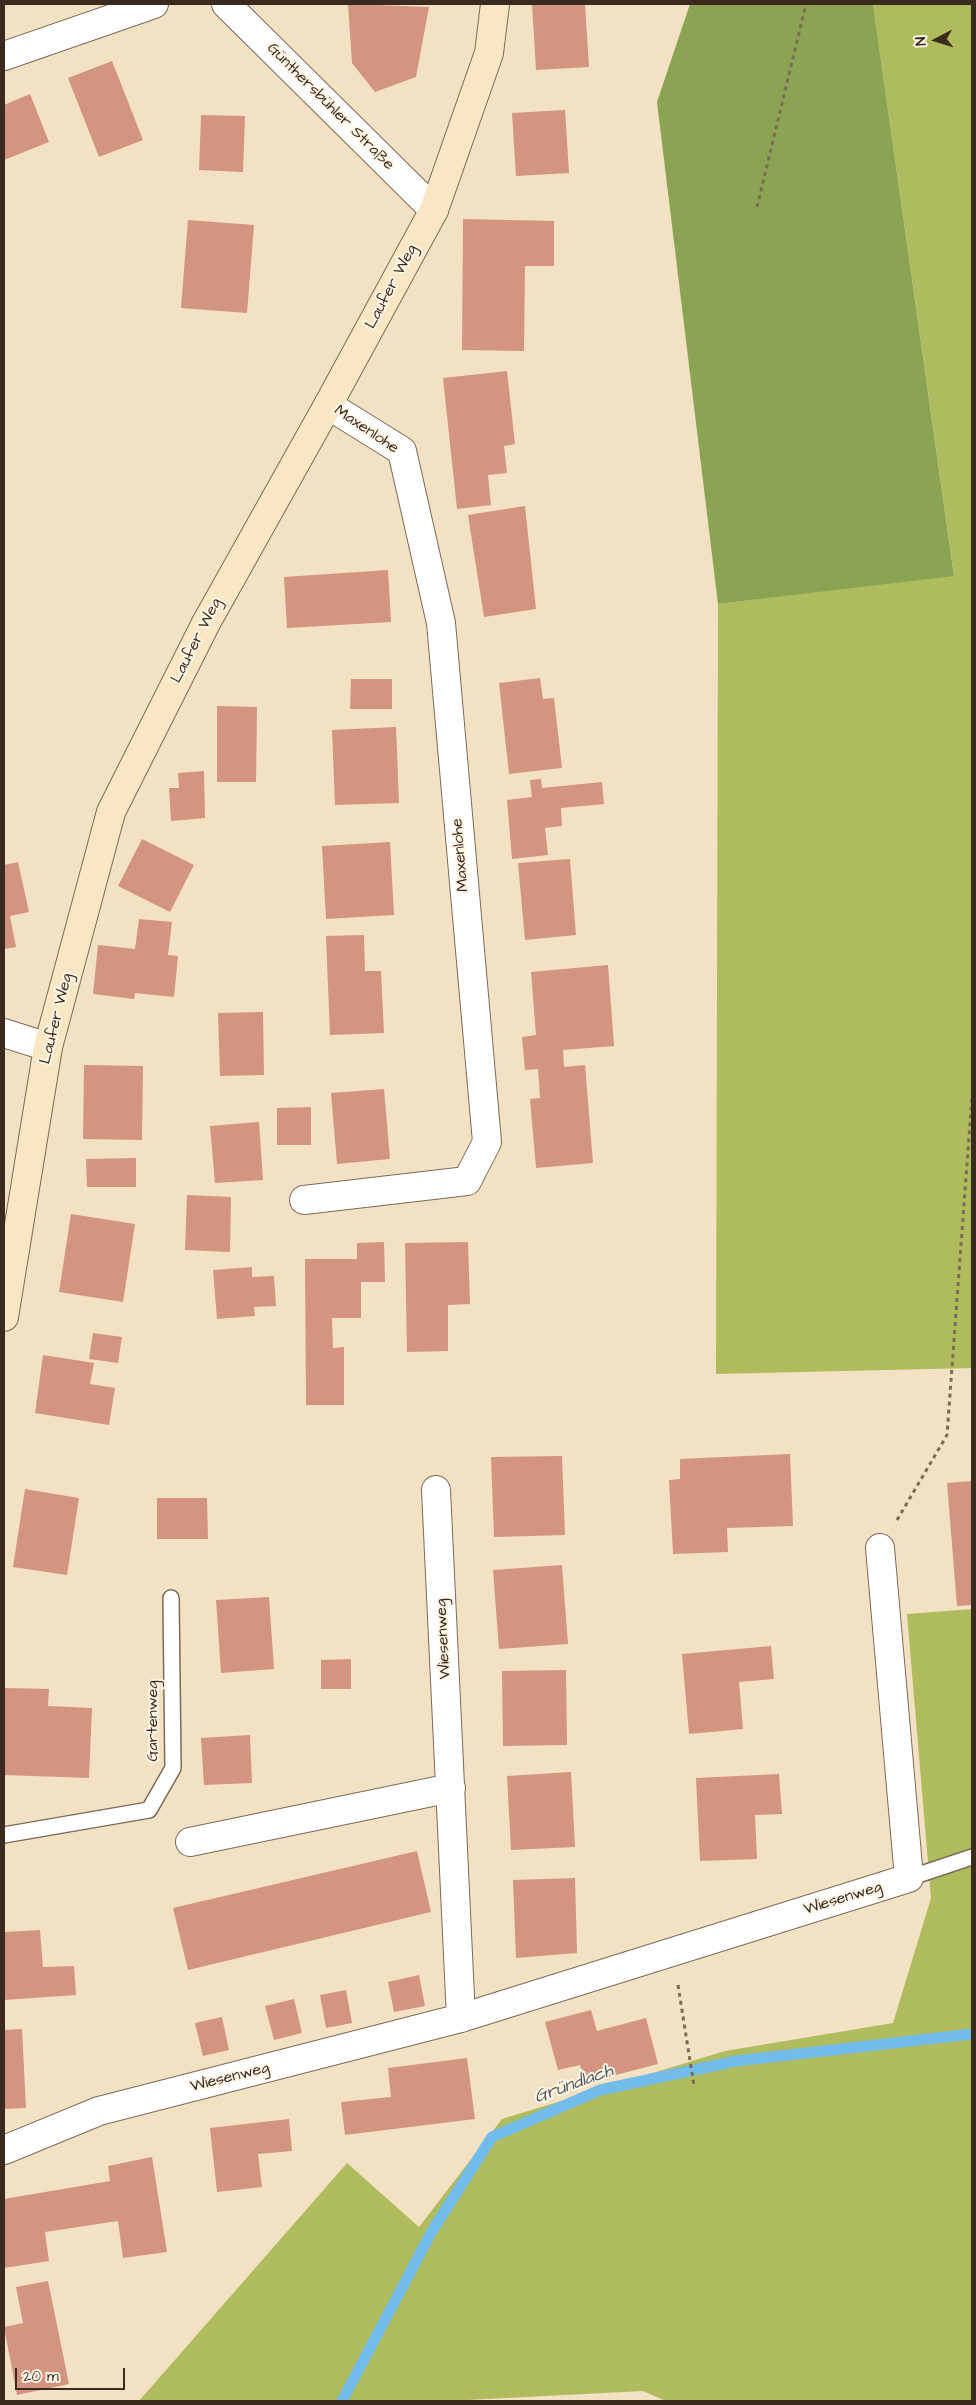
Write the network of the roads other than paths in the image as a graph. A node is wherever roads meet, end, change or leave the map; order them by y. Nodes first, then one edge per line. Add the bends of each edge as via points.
1 (154, 4) edge
2 (226, 4) edge
3 (495, 4) edge
4 (4, 56) edge
5 (434, 210) junction
6 (328, 405) junction
7 (4, 1033) edge
8 (48, 1047) junction
9 (304, 1200) dead end
10 (4, 1317) edge
11 (436, 1490) dead end
12 (880, 1548) road end
13 (171, 1598) dead end
14 (451, 1788) junction
15 (4, 1834) edge
16 (190, 1842) dead end
17 (972, 1857) edge
18 (909, 1878) junction
19 (461, 2018) junction
20 (4, 2150) edge

1 - 4 street
2 - 5 street, Günthersbühler Straße
3 - 5 street, Laufer Weg via 489,53
5 - 6 street, Laufer Weg
6 - 8 street, Laufer Weg via 206,623 111,812
6 - 9 street, Maxenlohe via 402,451 441,623 487,1142 467,1181
7 - 8 street
8 - 10 street, Laufer Weg
11 - 14 street, Wiesenweg
12 - 18 street
13 - 15 lane, Gartenweg via 173,1768 149,1810
14 - 16 street
14 - 19 street, Wiesenweg
17 - 18 lane
18 - 19 street, Wiesenweg
19 - 20 street, Wiesenweg via 99,2111

